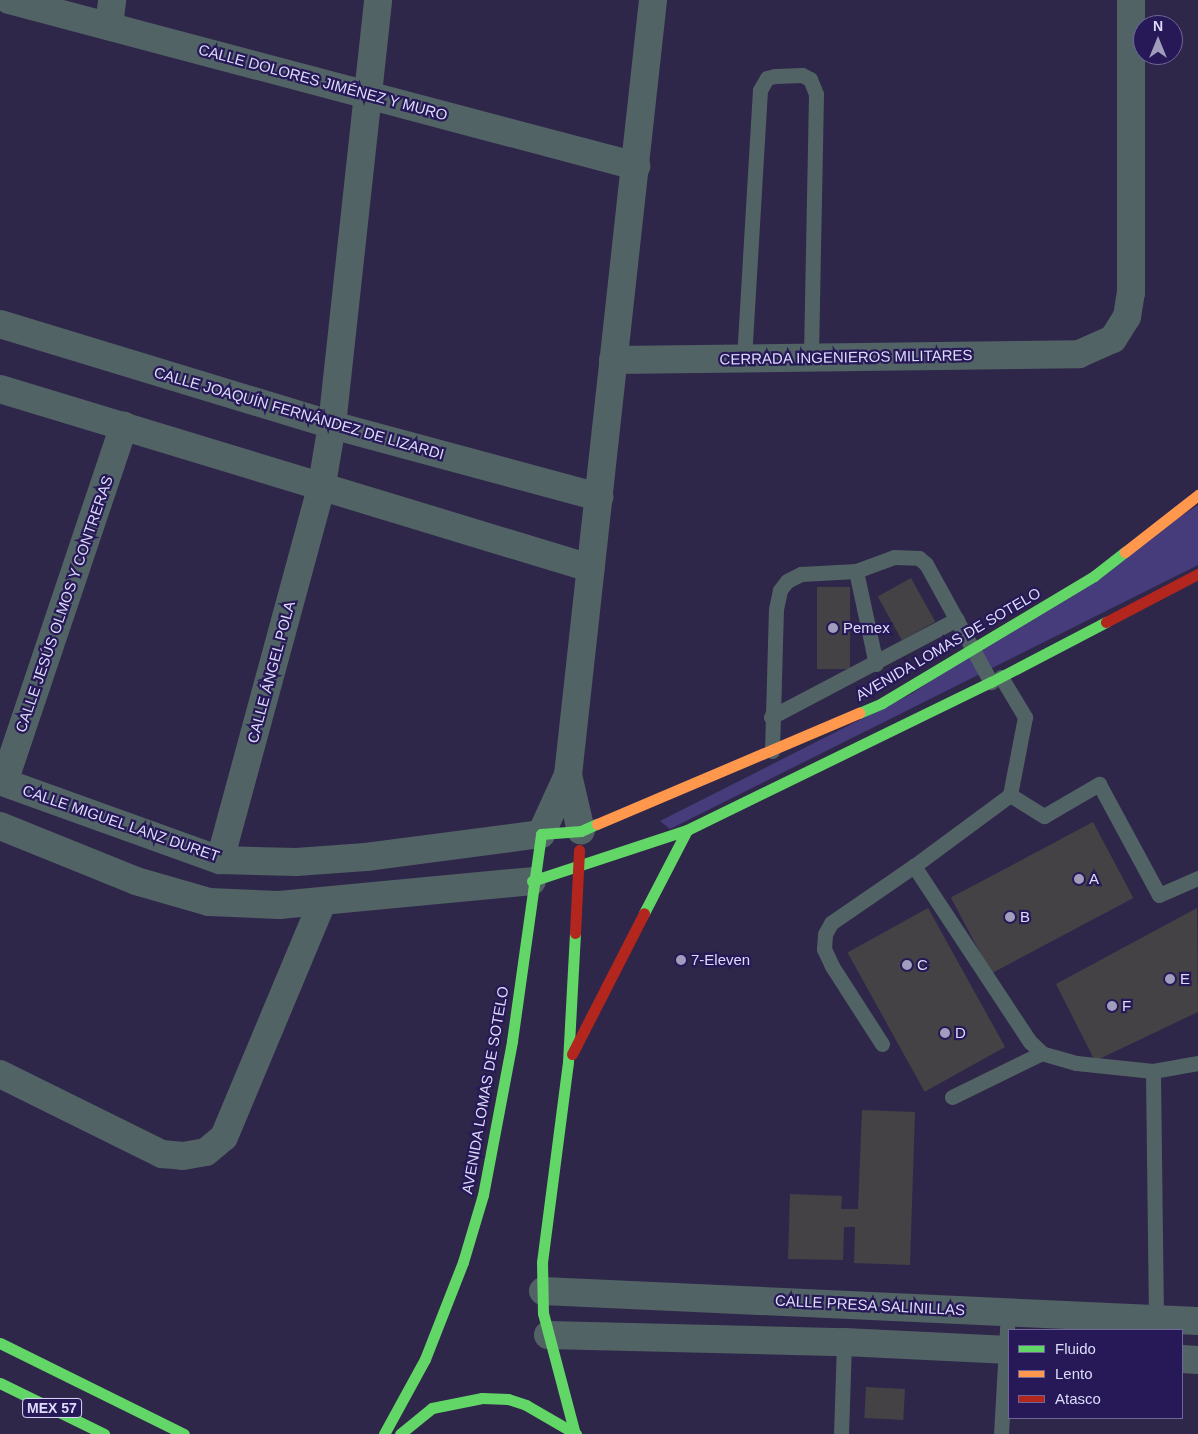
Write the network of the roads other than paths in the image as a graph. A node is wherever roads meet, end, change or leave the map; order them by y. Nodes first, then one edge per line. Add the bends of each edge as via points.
1 (9, 0) edge
2 (378, 0) edge
3 (652, 0) edge
4 (1130, 0) edge
5 (110, 13) edge
6 (368, 93) junction
7 (636, 166) junction
8 (0, 324) edge
9 (811, 357) junction
10 (744, 358) junction
11 (613, 360) junction
12 (0, 389) edge
13 (332, 425) junction
14 (124, 426) junction
15 (322, 484) junction
16 (1198, 495) edge
17 (598, 497) junction
18 (590, 568) junction
19 (856, 571) junction
20 (1198, 574) edge
21 (957, 619) junction
22 (971, 649) junction
23 (876, 664) junction
24 (996, 680) junction
25 (771, 717) junction
26 (772, 751) junction
27 (568, 776) junction
28 (2, 781) edge
29 (1010, 795) junction
30 (0, 826) edge
31 (687, 830) junction
32 (581, 831) junction
33 (541, 834) junction
34 (220, 860) junction
35 (578, 866) junction
36 (914, 866) junction
37 (1198, 878) edge
38 (532, 882) junction
39 (322, 903) junction
40 (882, 1044) dead end
41 (1042, 1053) junction
42 (568, 1062) junction
43 (1198, 1063) edge
44 (1153, 1070) junction
45 (0, 1074) edge
46 (952, 1097) dead end
47 (543, 1291) junction
48 (1008, 1312) junction
49 (1156, 1319) junction
50 (1198, 1321) edge
51 (548, 1335) junction
52 (844, 1342) junction
53 (0, 1343) edge
54 (1008, 1350) edge
55 (1183, 1359) edge
56 (1198, 1360) edge
57 (0, 1383) edge
58 (104, 1434) edge
59 (184, 1434) edge
60 (384, 1434) edge
61 (400, 1434) edge
62 (576, 1434) edge
63 (842, 1434) edge
64 (1000, 1434) edge

1 - 5 street, CALLE DOLORES JIMÉNEZ Y MURO
2 - 6 street, CALLE ÁNGEL POLA
3 - 7 street
4 - 9 street, CERRADA INGENIEROS MILITARES via 1130,293 1127,317 1113,339 1079,354
5 - 6 street, CALLE DOLORES JIMÉNEZ Y MURO
6 - 7 street, CALLE DOLORES JIMÉNEZ Y MURO
6 - 13 street, CALLE ÁNGEL POLA
7 - 11 street
8 - 13 street, CALLE JOAQUÍN FERNÁNDEZ DE LIZARDI
9 - 10 street, CERRADA INGENIEROS MILITARES
9 - 10 lane via 816,94 810,79 802,75 767,78 760,90
10 - 11 street, CERRADA INGENIEROS MILITARES
11 - 17 street
12 - 14 street
13 - 15 street, CALLE ÁNGEL POLA
13 - 17 street, CALLE JOAQUÍN FERNÁNDEZ DE LIZARDI
14 - 15 street
14 - 28 street, CALLE JESÚS OLMOS Y CONTRERAS
15 - 18 street
15 - 34 street, CALLE ÁNGEL POLA
16 - 22 main road, AVENIDA LOMAS DE SOTELO via 1094,576
17 - 18 street
18 - 27 street
19 - 21 lane via 894,557 919,558 926,564
19 - 23 lane
19 - 25 lane via 800,574 787,580 780,590
20 - 24 main road
21 - 22 lane
21 - 23 lane
22 - 24 lane
22 - 26 main road, AVENIDA LOMAS DE SOTELO via 882,703
23 - 25 lane
24 - 29 lane via 1025,717
24 - 31 main road
25 - 26 lane
26 - 32 main road, AVENIDA LOMAS DE SOTELO
27 - 32 street
27 - 33 street
28 - 34 street, CALLE MIGUEL LANZ DURET
29 - 36 lane
29 - 37 lane via 1044,816 1099,784 1159,895
30 - 39 street via 136,881 209,902
31 - 35 main road
31 - 42 main road
32 - 33 main road, AVENIDA LOMAS DE SOTELO
32 - 35 main road
33 - 34 street, CALLE MIGUEL LANZ DURET via 366,857 296,862
33 - 38 main road, AVENIDA LOMAS DE SOTELO
35 - 38 main road
35 - 42 main road
36 - 40 lane via 831,923 825,934 824,949 832,966
36 - 41 lane via 1030,1042
38 - 39 street
38 - 60 main road, AVENIDA LOMAS DE SOTELO via 512,1041 483,1195 463,1262 425,1359
39 - 45 street via 224,1137 206,1152 183,1156 162,1154
41 - 44 lane via 1076,1063
41 - 46 lane
42 - 47 main road via 544,1228
43 - 44 lane
44 - 49 lane
47 - 48 street, CALLE PRESA SALINILLAS
47 - 51 main road
48 - 49 street, CALLE PRESA SALINILLAS
48 - 54 lane
49 - 50 street, CALLE PRESA SALINILLAS
51 - 52 street
51 - 62 main road
52 - 54 street
52 - 63 lane
53 - 59 main road
54 - 64 lane
55 - 56 street
57 - 58 main road, MEX 57
61 - 62 main road via 432,1408 482,1398 526,1405 544,1412

